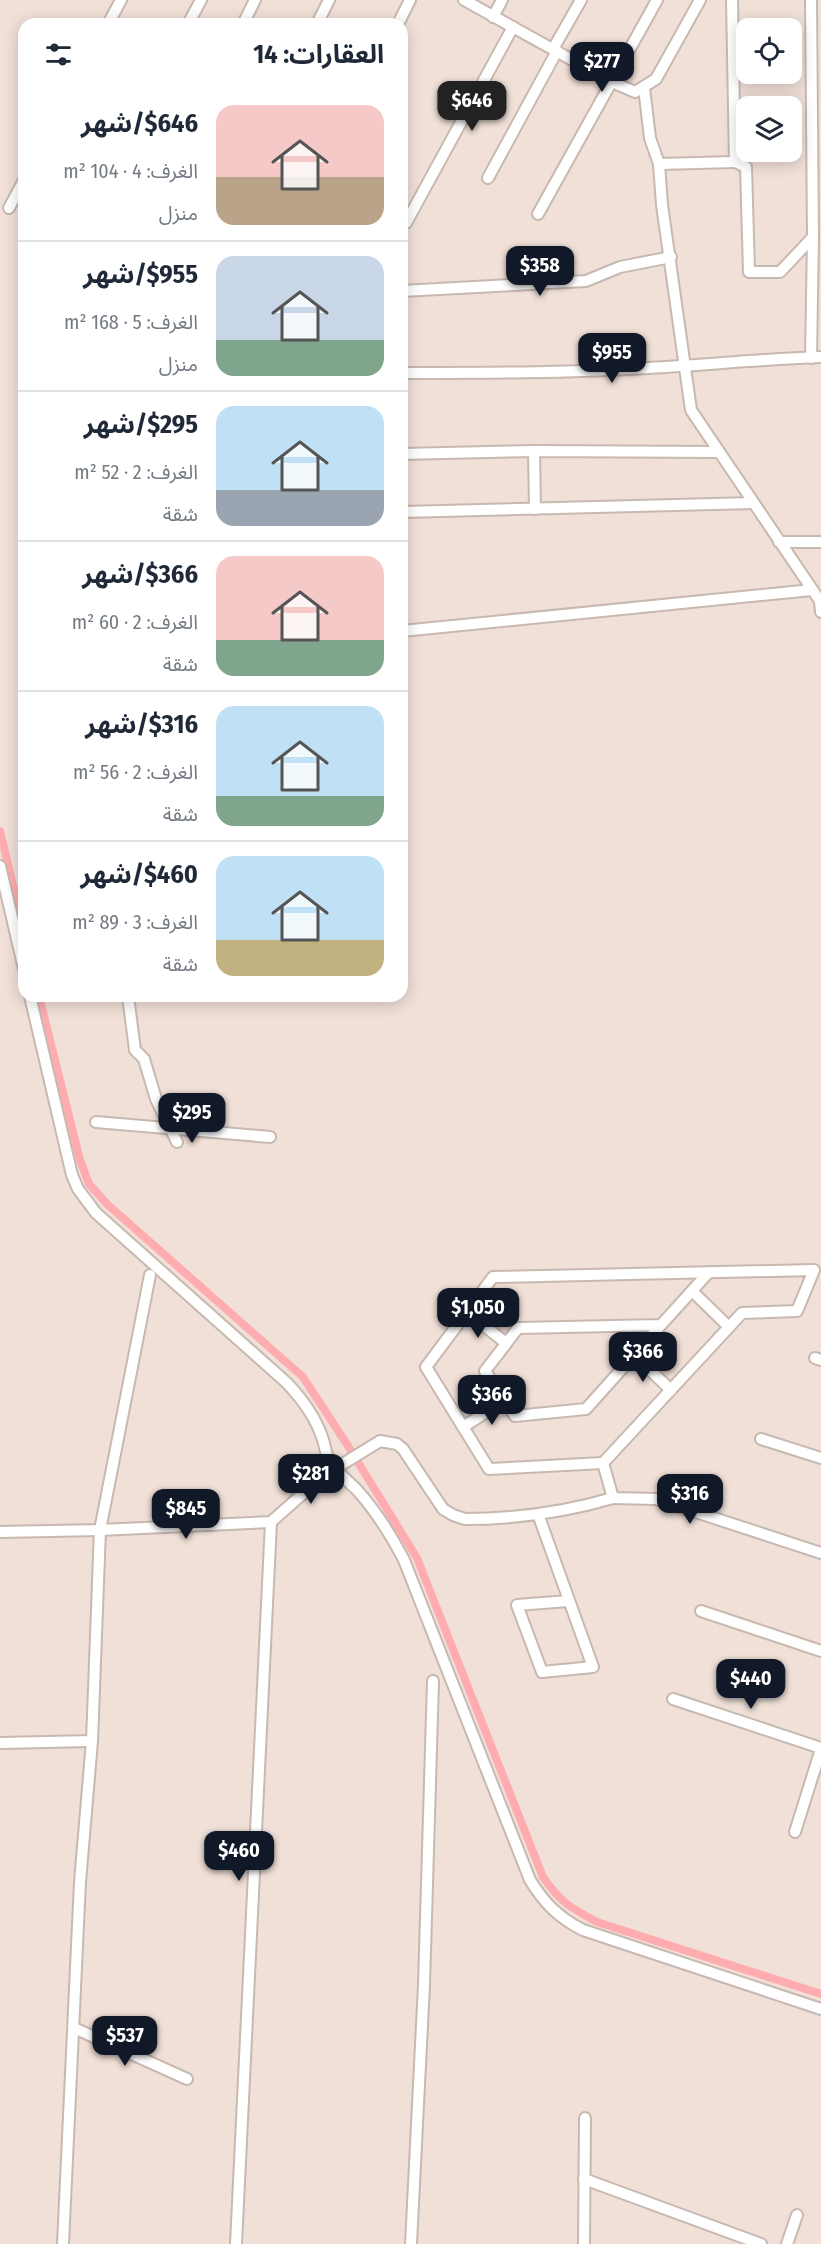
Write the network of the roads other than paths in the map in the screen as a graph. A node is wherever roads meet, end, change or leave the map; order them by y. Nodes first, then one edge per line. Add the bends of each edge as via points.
1 (121, 0) edge
2 (201, 0) edge
3 (255, 0) edge
4 (329, 0) edge
5 (410, 0) edge
6 (464, 0) edge
7 (502, 0) edge
8 (580, 0) edge
9 (657, 0) edge
10 (700, 0) edge
11 (732, 0) edge
12 (811, 0) edge
13 (493, 16) junction
14 (111, 18) edge
15 (191, 18) edge
16 (246, 18) edge
17 (320, 18) edge
18 (401, 18) edge
19 (513, 27) junction
20 (555, 50) junction
21 (612, 82) junction
22 (816, 86) edge
23 (644, 88) junction
24 (735, 162) junction
25 (659, 164) junction
26 (488, 178) dead end
27 (18, 191) edge
28 (817, 207) edge
29 (9, 208) dead end
30 (538, 214) dead end
31 (408, 219) edge
32 (813, 237) junction
33 (671, 257) junction
34 (408, 291) edge
35 (816, 358) edge
36 (684, 365) junction
37 (408, 373) edge
38 (534, 451) junction
39 (718, 452) junction
40 (408, 454) edge
41 (753, 503) junction
42 (535, 509) junction
43 (408, 512) edge
44 (779, 542) junction
45 (821, 542) edge
46 (812, 590) junction
47 (821, 607) edge
48 (408, 631) edge
49 (0, 866) edge
50 (18, 943) edge
51 (31, 1002) edge
52 (129, 1002) edge
53 (96, 1122) dead end
54 (170, 1127) junction
55 (270, 1137) dead end
56 (177, 1142) dead end
57 (709, 1272) junction
58 (150, 1275) dead end
59 (692, 1291) junction
60 (467, 1312) junction
61 (662, 1325) junction
62 (729, 1327) junction
63 (506, 1343) junction
64 (634, 1355) junction
65 (671, 1390) junction
66 (505, 1400) junction
67 (463, 1427) junction
68 (761, 1439) dead end
69 (821, 1458) edge
70 (603, 1463) junction
71 (338, 1466) junction
72 (613, 1498) junction
73 (538, 1514) junction
74 (270, 1522) junction
75 (100, 1530) junction
76 (0, 1532) edge
77 (821, 1553) edge
78 (568, 1601) junction
79 (701, 1611) dead end
80 (821, 1651) edge
81 (433, 1681) dead end
82 (673, 1700) dead end
83 (92, 1741) junction
84 (0, 1743) edge
85 (821, 1749) edge
86 (795, 1832) dead end
87 (821, 2009) edge
88 (74, 2028) junction
89 (187, 2079) dead end
90 (585, 2118) dead end
91 (584, 2179) junction
92 (797, 2215) dead end
93 (63, 2244) edge
94 (236, 2244) edge
95 (411, 2244) edge
96 (584, 2244) edge
97 (761, 2244) edge
98 (787, 2244) edge

1 - 14 street
2 - 15 street
3 - 16 street
4 - 17 street
5 - 18 street
6 - 13 street
7 - 13 street
8 - 20 street
9 - 21 street
10 - 23 street via 656,79
11 - 24 street
12 - 22 street
13 - 19 street
19 - 20 street
19 - 31 street
20 - 21 street
20 - 26 street
21 - 23 street via 635,92
21 - 30 street
22 - 28 street
23 - 25 street via 650,138
24 - 25 street
24 - 32 street via 746,167 749,272 780,272
25 - 33 street
27 - 29 street
28 - 32 street
32 - 35 street
33 - 34 street via 620,267 586,281
33 - 36 street
35 - 36 street
36 - 37 street
36 - 39 street via 691,410
38 - 39 street
38 - 40 street
38 - 42 street
39 - 41 street
41 - 42 street
41 - 44 street
42 - 43 street
44 - 45 street
44 - 46 street
46 - 47 street
46 - 48 street
49 - 50 street
51 - 71 street via 72,1175 86,1202 298,1394 316,1422 328,1458
52 - 54 street via 135,1050 144,1059 156,1099
53 - 54 street
54 - 55 street
54 - 56 street
57 - 59 street
57 - 60 street via 493,1277
57 - 62 street via 814,1270 797,1311 742,1313
58 - 75 street
59 - 61 street
59 - 62 street
60 - 63 street
60 - 67 street via 426,1367
61 - 63 street via 518,1328
61 - 64 street
62 - 65 street
63 - 66 street via 485,1371
64 - 65 street
64 - 66 street via 586,1409 515,1416
65 - 70 street
66 - 67 street
67 - 70 street via 489,1469
68 - 69 street
70 - 72 street
71 - 73 street via 380,1441 389,1441 403,1449 435,1500 453,1515 477,1519
71 - 74 street
71 - 87 street via 340,1475 372,1508 404,1560 530,1880 540,1896 560,1916 583,1930
72 - 73 street
72 - 77 street via 656,1499
73 - 78 street
74 - 75 street
74 - 94 street
75 - 76 street
75 - 83 street
78 - 78 street via 593,1668 542,1672 517,1605
79 - 80 street
81 - 95 street
82 - 85 street
83 - 84 street
83 - 88 street via 80,1882
85 - 86 street
88 - 89 street
88 - 93 street
90 - 91 street
91 - 96 street
91 - 97 street
92 - 98 street

